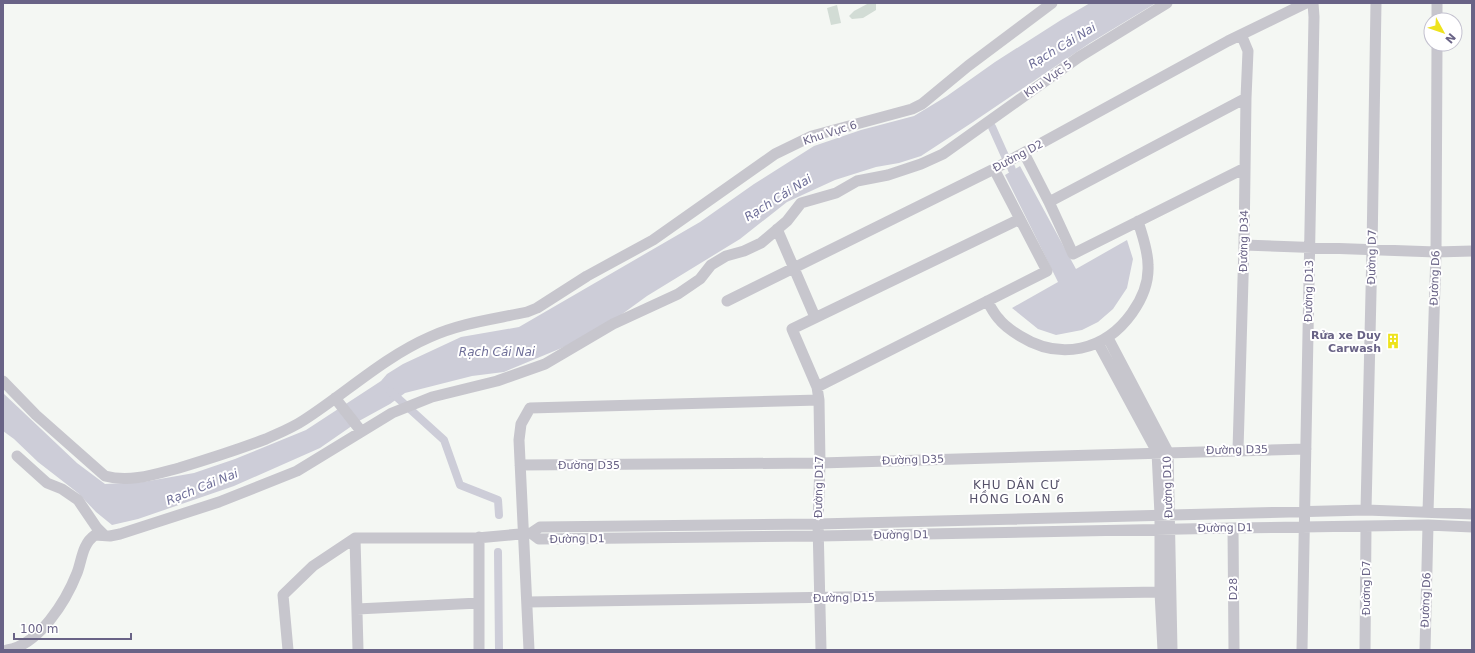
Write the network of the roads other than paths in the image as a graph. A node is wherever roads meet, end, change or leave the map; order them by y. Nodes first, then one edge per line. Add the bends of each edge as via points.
1 (1052, 3) edge
2 (1167, 3) edge
3 (1306, 3) edge
4 (1313, 3) edge
5 (1376, 3) edge
6 (1238, 36) junction
7 (1437, 52) edge
8 (1246, 98) junction
9 (1024, 153) junction
10 (1245, 168) junction
11 (994, 169) junction
12 (1049, 202) junction
13 (1020, 219) junction
14 (1138, 221) junction
15 (777, 229) junction
16 (1244, 245) junction
17 (1310, 247) junction
18 (1372, 249) junction
19 (1436, 252) junction
20 (1472, 252) edge
21 (794, 267) junction
22 (727, 301) dead end
23 (987, 301) junction
24 (815, 317) junction
25 (1108, 338) junction
26 (1098, 343) junction
27 (3, 381) edge
28 (817, 386) junction
29 (819, 400) junction
30 (337, 401) junction
31 (359, 429) junction
32 (1306, 449) junction
33 (1238, 450) junction
34 (1163, 452) junction
35 (17, 456) dead end
36 (820, 463) junction
37 (520, 465) junction
38 (1366, 510) junction
39 (1305, 512) junction
40 (1428, 512) junction
41 (1472, 514) edge
42 (1165, 515) junction
43 (818, 524) junction
44 (1428, 525) junction
45 (1366, 526) junction
46 (1304, 527) junction
47 (1472, 527) edge
48 (98, 528) junction
49 (1233, 528) junction
50 (1165, 529) junction
51 (527, 533) junction
52 (819, 536) junction
53 (479, 537) junction
54 (355, 538) junction
55 (1160, 592) junction
56 (820, 598) junction
57 (527, 602) junction
58 (479, 603) junction
59 (357, 609) junction
60 (7, 650) edge
61 (288, 650) edge
62 (358, 650) edge
63 (479, 650) edge
64 (529, 650) edge
65 (821, 650) edge
66 (1163, 650) edge
67 (1172, 650) edge
68 (1234, 650) edge
69 (1302, 650) edge
70 (1365, 650) edge
71 (1425, 650) edge

1 - 30 street, Khu Vực 6 via 922,104 912,109 812,136 775,154 658,237 587,276 537,308 450,329 430,337 368,373
2 - 15 street, Khu Vực 5 via 1079,57 943,154 888,175 857,181 836,193 801,203
3 - 6 street, Đường D2
4 - 17 street, Đường D13
5 - 18 street, Đường D7
6 - 8 street, Đường D34 via 1243,40 1248,52
6 - 9 street, Đường D2
7 - 19 street, Đường D6
8 - 10 street, Đường D34
8 - 12 street
9 - 11 street, Đường D2
9 - 12 street
10 - 14 street
10 - 16 street, Đường D34
11 - 13 street
11 - 21 street, Đường D2
12 - 14 street via 1073,254
13 - 23 street via 1047,271
13 - 24 street
14 - 25 street via 1148,265 1146,287 1136,307
15 - 21 street
15 - 31 street, Khu Vực 5 via 761,243 726,256 711,265 700,279 678,294 613,324 545,364 497,381 432,397
16 - 17 street
16 - 33 street, Đường D34
17 - 18 street
17 - 32 street, Đường D13
18 - 19 street
18 - 38 street, Đường D7
19 - 20 street
19 - 40 street, Đường D6
21 - 22 street, Đường D2
21 - 24 street
23 - 26 street via 1008,328 1039,345 1066,350
23 - 28 street
24 - 28 street, Đường D17 via 792,329
25 - 26 street
25 - 34 street, Đường D10
26 - 34 street, Đường D10
27 - 30 street, Khu Vực 6 via 61,439 105,476 114,479 149,476 232,452 287,430
28 - 29 street, Đường D17
29 - 36 street, Đường D17
29 - 37 street via 530,408 521,424
30 - 31 street
31 - 48 street, Khu Vực 5 via 297,471 219,502 120,534 110,536
32 - 33 street, Đường D35
32 - 39 street, Đường D13
33 - 34 street, Đường D35
34 - 36 street, Đường D35
34 - 42 street, Đường D10
35 - 48 street via 47,483 78,500
36 - 37 street, Đường D35
36 - 43 street, Đường D17
37 - 51 street
38 - 39 street, Đường D1
38 - 40 street, Đường D1
39 - 42 street, Đường D1
39 - 46 street, Đường D13
40 - 41 street, Đường D1
42 - 43 street, Đường D1
42 - 50 street, Đường D10
43 - 51 street, Đường D1 via 540,527
43 - 52 street, Đường D17
44 - 45 street, Đường D1
44 - 47 street, Đường D1
44 - 71 street, Đường D6
45 - 46 street, Đường D1
45 - 70 street, Đường D7
46 - 49 street, Đường D1
46 - 69 street, Đường D13
48 - 60 street, Khu Vực 5 via 86,544 69,589 48,623 24,644
49 - 50 street, Đường D1
49 - 68 street, D28
50 - 52 street, Đường D1
50 - 55 street, Đường D10
50 - 67 street, Đường D10
51 - 52 street, Đường D1 via 539,539
51 - 53 street
51 - 57 street
52 - 56 street, Đường D17
53 - 54 street
53 - 58 street
54 - 59 street
54 - 61 street via 313,566 284,595
55 - 56 street, Đường D15
55 - 66 street, Đường D10
56 - 57 street, Đường D15
56 - 65 street, Đường D17
57 - 64 street
58 - 59 street
58 - 63 street
59 - 62 street

